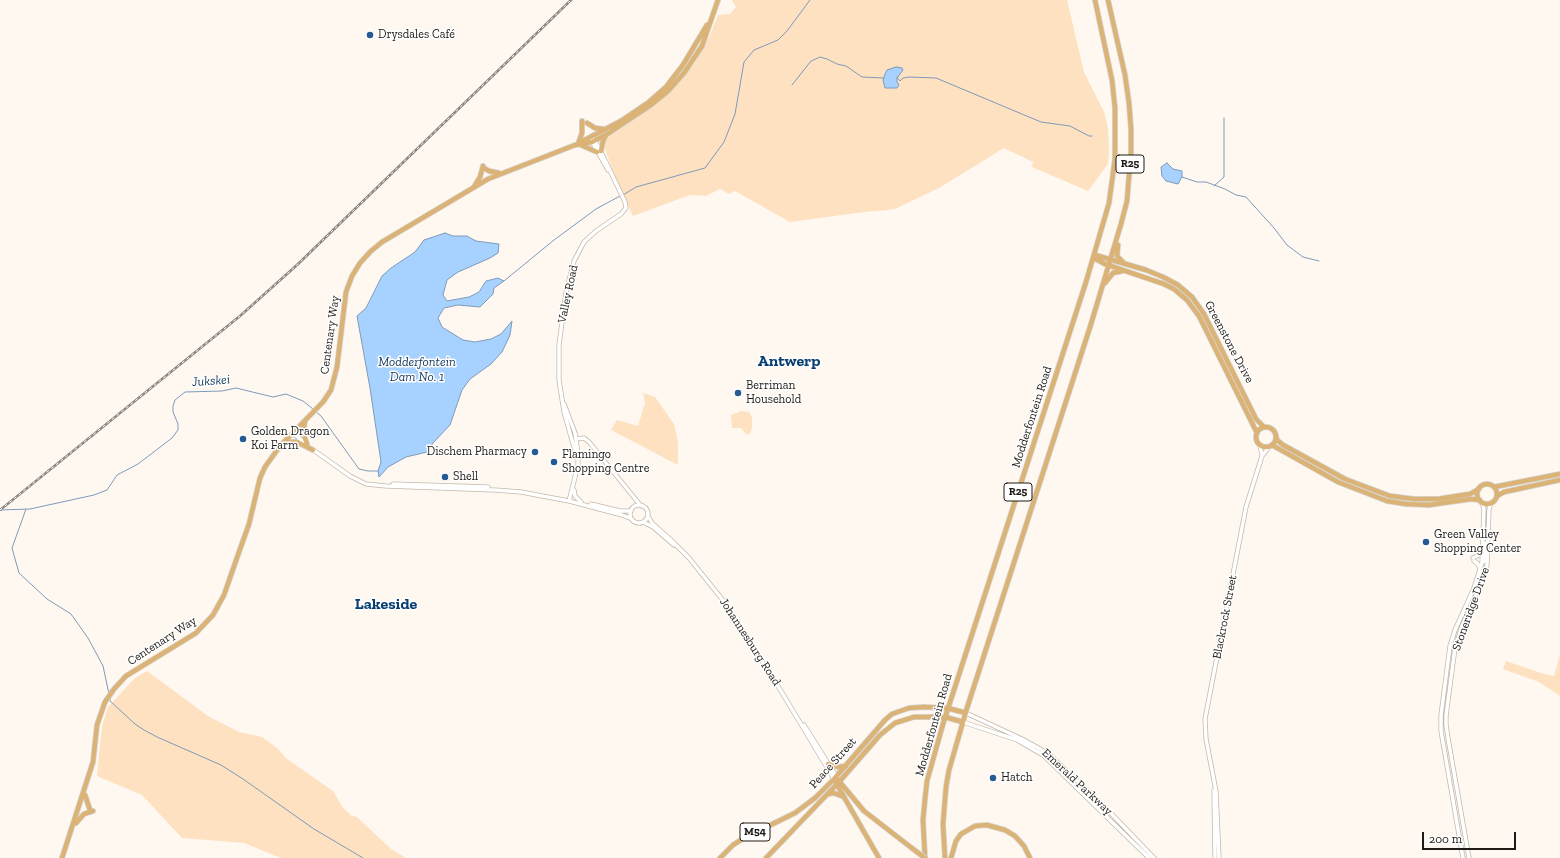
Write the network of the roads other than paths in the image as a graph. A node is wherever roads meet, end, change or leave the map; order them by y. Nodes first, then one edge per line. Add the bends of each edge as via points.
1 (718, 0) edge
2 (1095, 0) edge
3 (1108, 0) edge
4 (608, 131) junction
5 (592, 138) junction
6 (577, 145) junction
7 (599, 152) junction
8 (499, 173) junction
9 (473, 188) junction
10 (1121, 224) junction
11 (1094, 256) junction
12 (1110, 263) junction
13 (1125, 264) junction
14 (1130, 272) junction
15 (1091, 324) junction
16 (566, 411) junction
17 (306, 419) junction
18 (1264, 427) junction
19 (293, 433) junction
20 (1257, 433) junction
21 (1276, 436) junction
22 (576, 439) junction
23 (307, 444) junction
24 (280, 446) junction
25 (1260, 446) junction
26 (1270, 446) junction
27 (314, 450) junction
28 (1262, 456) junction
29 (577, 458) junction
30 (1560, 474) edge
31 (1560, 480) edge
32 (575, 482) junction
33 (1494, 487) junction
34 (1478, 489) junction
35 (634, 496) junction
36 (1497, 496) junction
37 (569, 500) junction
38 (1481, 501) junction
39 (581, 502) junction
40 (1491, 503) junction
41 (635, 506) junction
42 (641, 506) junction
43 (613, 511) junction
44 (631, 511) junction
45 (648, 516) junction
46 (632, 519) junction
47 (643, 522) junction
48 (1489, 538) junction
49 (1482, 548) junction
50 (1482, 563) junction
51 (1480, 570) junction
52 (699, 571) junction
53 (948, 708) junction
54 (966, 713) junction
55 (797, 717) junction
56 (945, 718) junction
57 (963, 722) junction
58 (92, 762) junction
59 (828, 764) junction
60 (846, 766) junction
61 (835, 778) junction
62 (1214, 780) junction
63 (838, 783) junction
64 (828, 794) junction
65 (85, 795) junction
66 (844, 796) junction
67 (76, 823) junction
68 (1030, 857) edge
69 (63, 858) edge
70 (720, 858) edge
71 (766, 858) edge
72 (879, 858) edge
73 (925, 858) edge
74 (945, 858) edge
75 (951, 858) edge
76 (1149, 858) edge
77 (1154, 858) edge
78 (1214, 858) edge
79 (1219, 858) edge
80 (1463, 858) edge
81 (1469, 858) edge

1 - 4 main road, Centenary Way via 702,46 684,72 652,105
2 - 11 main road, Modderfontein Road / R25 via 1112,80 1116,132 1113,183
3 - 10 main road, R25 via 1125,75 1131,128 1127,201
4 - 5 main road, Centenary Way
4 - 6 main road via 584,122
4 - 7 main road
5 - 6 main road, Centenary Way
5 - 7 street
6 - 7 main road
6 - 8 main road, Centenary Way
7 - 16 street, Valley Road via 626,208 589,237 574,261 560,333 559,366
8 - 9 main road, Centenary Way
8 - 9 main road via 484,167
9 - 17 main road, Centenary Way via 376,247 356,269 348,284 344,302 335,380 323,402
10 - 12 main road, R25
10 - 13 main road via 1117,253
11 - 12 main road, Greenstone Drive
11 - 53 main road, Modderfontein Road / R25
12 - 13 main road, Greenstone Drive
12 - 14 main road, Greenstone Drive
12 - 15 main road, R25
13 - 18 main road, Greenstone Drive via 1163,277 1192,297 1204,314 1256,419
14 - 15 main road via 1118,271 1110,275
14 - 20 main road, Greenstone Drive via 1169,286 1193,306
15 - 54 main road, R25
16 - 22 street
16 - 29 street
17 - 19 main road, Centenary Way
17 - 23 main road via 303,433
18 - 20 main road
18 - 21 main road via 1270,428
19 - 23 street
19 - 24 main road, Centenary Way
20 - 25 main road via 1256,440
21 - 26 main road via 1275,442
21 - 34 main road via 1283,444 1345,479 1390,496 1438,499 1470,494
22 - 29 street
22 - 35 street via 584,438
23 - 27 street
24 - 27 main road via 297,442
24 - 58 main road, Centenary Way via 260,478 249,524 224,595 213,615 196,633 121,680 102,708
25 - 26 main road
25 - 28 street, Blackrock Street
26 - 28 street, Blackrock Street
26 - 38 main road via 1338,482 1387,501 1429,505 1471,499
27 - 37 street via 366,484 495,490
28 - 62 street, Blackrock Street via 1243,520 1206,713 1206,733
29 - 32 street
30 - 33 main road
31 - 36 main road via 1504,492
32 - 37 street
32 - 39 street via 574,493
33 - 34 main road via 1486,484
33 - 36 main road
34 - 38 main road
35 - 41 street
35 - 42 street
36 - 40 main road
37 - 39 street
37 - 43 street
38 - 40 main road
38 - 49 street, Stoneridge Drive via 1484,509
39 - 43 street
40 - 48 street, Stoneridge Drive
41 - 42 street
41 - 44 street
42 - 45 street via 647,511
43 - 44 street
43 - 46 street
44 - 46 street
45 - 47 street
45 - 52 street, Johannesburg Road
46 - 47 street via 637,523
47 - 52 street, Johannesburg Road via 653,527
48 - 50 street
48 - 81 street, Stoneridge Drive via 1486,570 1454,652 1446,716
49 - 50 street, Stoneridge Drive
49 - 51 street via 1473,560
50 - 51 street, Stoneridge Drive
51 - 80 street, Stoneridge Drive via 1452,640 1441,715 1441,731
52 - 55 street, Johannesburg Road via 729,610
53 - 54 main road, Peace Street / M54
53 - 56 main road, Modderfontein Road / R25
53 - 60 main road, Peace Street / M54 via 924,706 892,714
54 - 57 main road, R25
54 - 77 street, Emerald Parkway via 1049,754
55 - 59 street, Johannesburg Road
55 - 61 street, Johannesburg Road
56 - 57 main road, M54
56 - 63 main road, Peace Street / M54 via 909,718 895,723
56 - 73 main road, Modderfontein Road / R25 via 927,781 923,820
57 - 74 main road, R25 via 946,787 943,824
57 - 76 street, Emerald Parkway via 1017,740 1043,755
58 - 65 main road, Centenary Way via 92,773
58 - 69 main road, Centenary Way
59 - 60 main road
59 - 61 street, Johannesburg Road
60 - 61 main road, Peace Street / M54
61 - 63 main road
61 - 70 main road, Peace Street / M54 via 795,813 744,838
62 - 78 street, Blackrock Street
62 - 79 street, Blackrock Street
63 - 64 main road, Peace Street / M54
63 - 66 main road
63 - 73 main road, bridge via 864,811
64 - 66 main road
64 - 71 main road, Peace Street / M54
65 - 67 main road, Centenary Way
65 - 67 main road via 92,811 84,814
66 - 72 main road
67 - 69 main road, Centenary Way
68 - 75 main road via 1015,836 987,825 975,826 961,834

